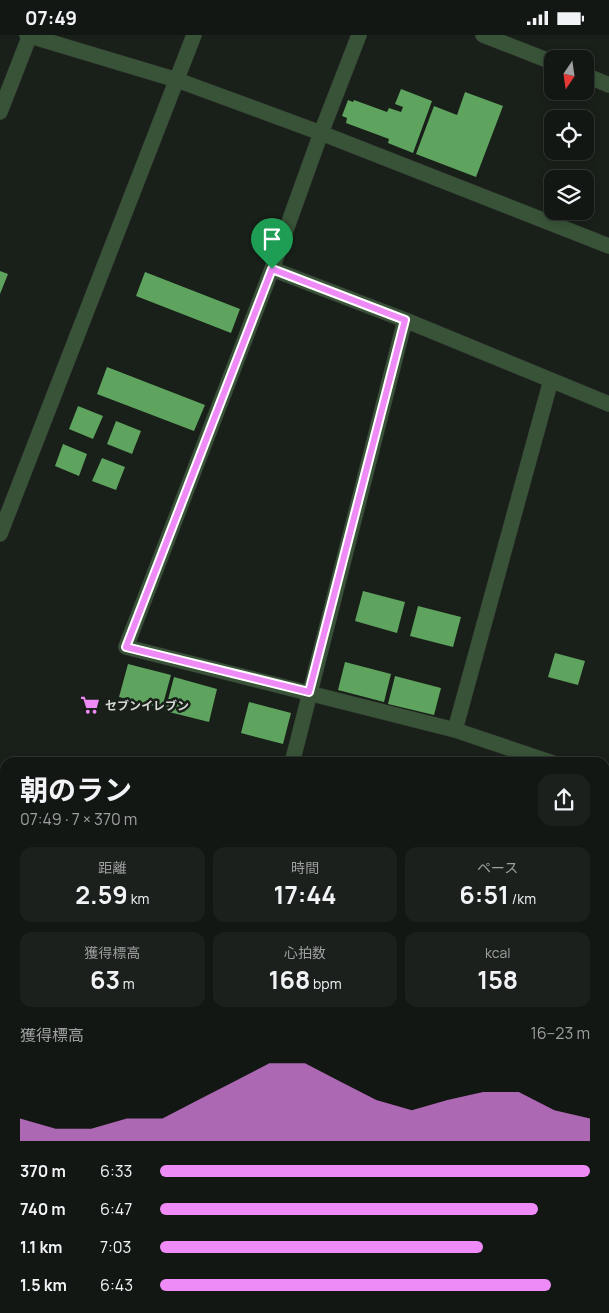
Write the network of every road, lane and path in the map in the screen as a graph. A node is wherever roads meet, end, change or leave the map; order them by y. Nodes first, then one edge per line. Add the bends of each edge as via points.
1 (29, 35) edge
2 (194, 35) edge
3 (359, 35) edge
4 (483, 35) edge
5 (544, 59) edge
6 (594, 79) edge
7 (177, 80) junction
8 (609, 85) edge
9 (0, 112) edge
10 (321, 133) junction
11 (609, 246) edge
12 (272, 269) junction
13 (405, 320) junction
14 (550, 380) junction
15 (609, 404) edge
16 (0, 534) edge
17 (309, 692) junction
18 (455, 730) junction
19 (293, 757) edge
20 (535, 757) edge

1 - 7 street
1 - 9 street
2 - 7 street
3 - 10 street
4 - 5 street
6 - 8 street
7 - 10 street
7 - 16 street
10 - 11 street
10 - 12 street
12 - 13 street
12 - 17 street via 126,647
13 - 14 street
13 - 17 street
14 - 15 street
14 - 18 street
17 - 18 street
17 - 19 street
18 - 20 street

